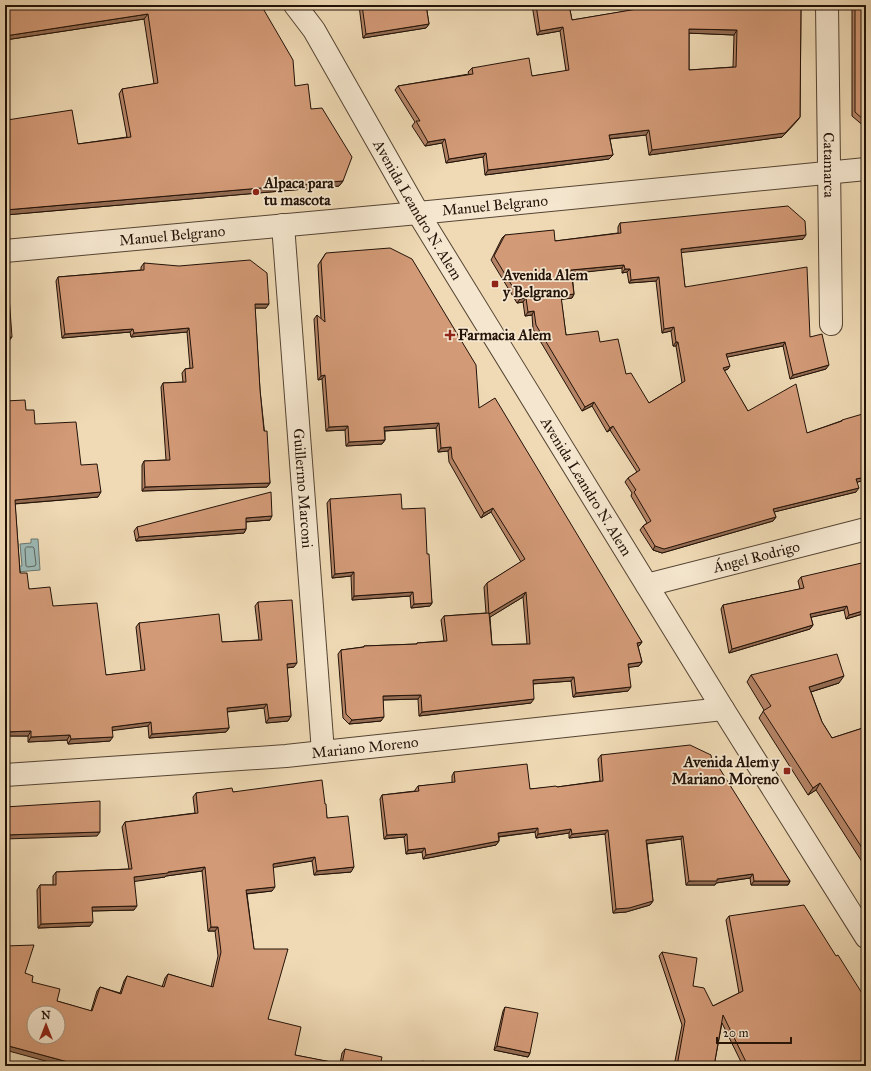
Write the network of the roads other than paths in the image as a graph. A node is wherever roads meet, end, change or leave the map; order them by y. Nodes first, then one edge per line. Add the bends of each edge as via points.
1 (295, 5) edge
2 (306, 5) edge
3 (826, 5) edge
4 (314, 30) junction
5 (866, 169) edge
6 (828, 173) junction
7 (418, 213) junction
8 (283, 225) junction
9 (5, 251) edge
10 (831, 324) dead end
11 (866, 529) edge
12 (647, 585) junction
13 (723, 709) junction
14 (323, 752) junction
15 (5, 775) edge
16 (866, 937) edge

1 - 4 street, Avenida Leandro N. Alem
2 - 4 street, Avenida Leandro N. Alem
3 - 6 street, Catamarca
4 - 7 street, Avenida Leandro N. Alem
5 - 6 street, Manuel Belgrano
6 - 7 street, Manuel Belgrano
6 - 10 street, Catamarca
7 - 8 street, Manuel Belgrano
7 - 12 street, Avenida Leandro N. Alem
8 - 9 street, Manuel Belgrano
8 - 14 street, Guillermo Marconi
11 - 12 street, Ángel Rodrigo
12 - 13 street, Avenida Leandro N. Alem
13 - 14 street, Mariano Moreno
13 - 16 street, Avenida Leandro N. Alem
14 - 15 street, Mariano Moreno

